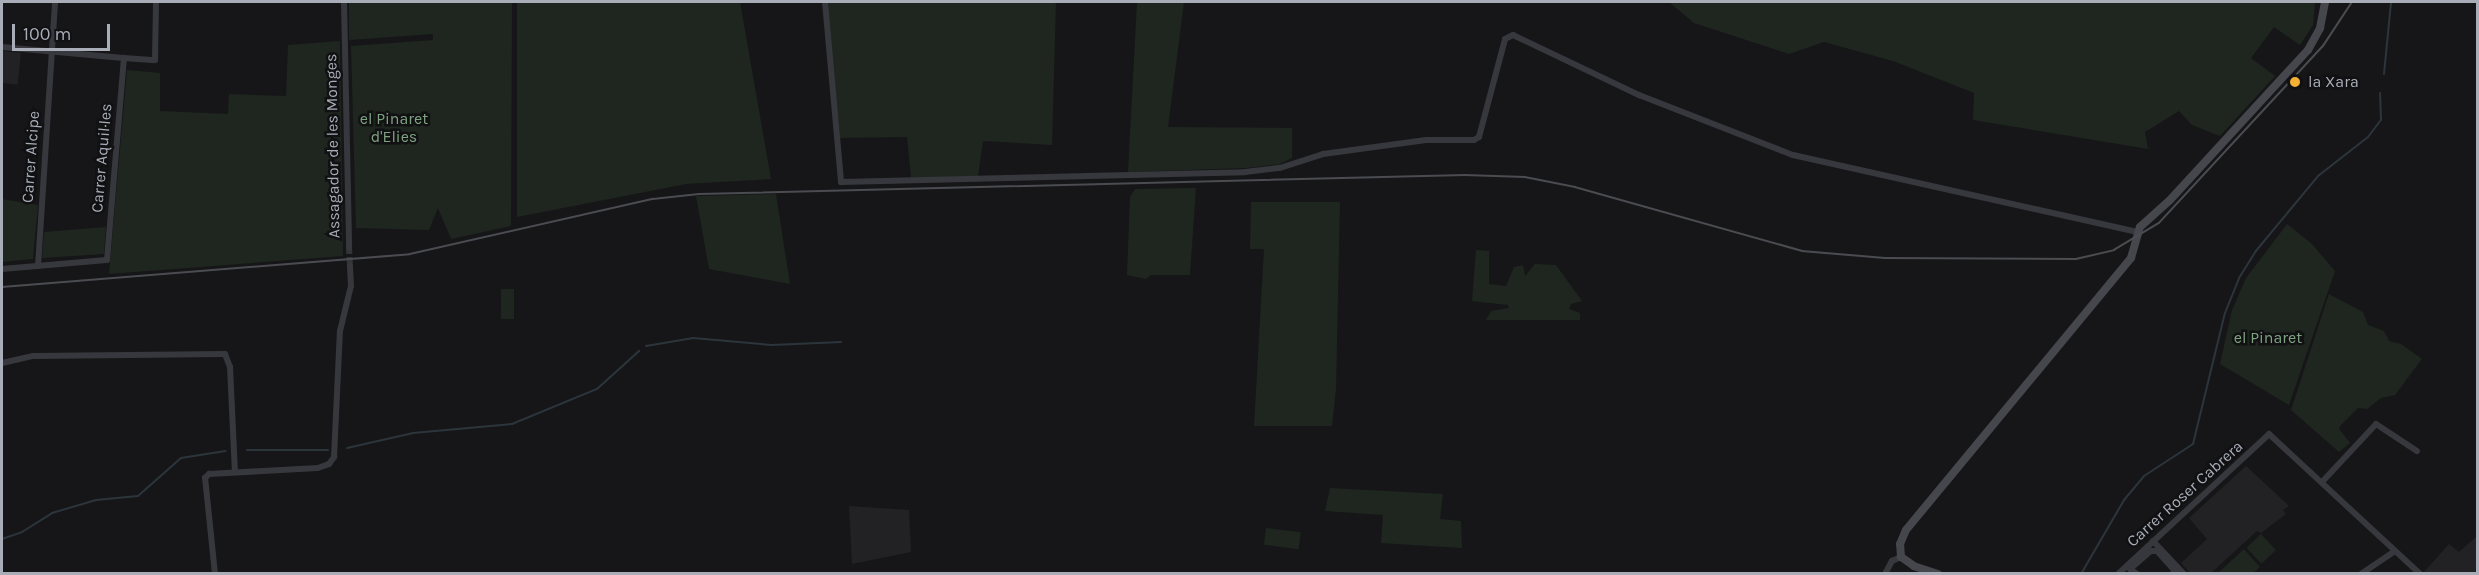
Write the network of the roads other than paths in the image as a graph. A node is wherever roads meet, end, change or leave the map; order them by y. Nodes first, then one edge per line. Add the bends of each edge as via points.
1 (55, 2) edge
2 (156, 2) edge
3 (344, 2) edge
4 (825, 2) edge
5 (2325, 2) edge
6 (2, 47) edge
7 (52, 51) junction
8 (124, 58) junction
9 (2138, 232) junction
10 (349, 248) tunnel mouth
11 (350, 265) tunnel mouth
12 (38, 266) junction
13 (2, 269) edge
14 (2, 363) edge
15 (2417, 451) dead end
16 (235, 472) junction
17 (2322, 482) junction
18 (2153, 541) junction
19 (2395, 551) junction
20 (1901, 557) junction
21 (215, 573) edge
22 (1885, 573) edge
23 (1938, 573) edge
24 (2118, 573) edge
25 (2137, 573) edge
26 (2172, 573) edge
27 (2184, 573) edge
28 (2361, 573) edge
29 (2420, 573) edge

1 - 7 street, Carrer Alcipe
2 - 8 street via 155,60
3 - 10 street, Assagador de les Monges
4 - 9 street via 841,182 1245,172 1280,168 1323,154 1426,141 1474,140 1479,136 1505,39 1513,35 1649,99 1793,155
5 - 9 main road via 2317,35 2302,57
6 - 7 street
7 - 8 street
7 - 12 street, Carrer Alcipe
8 - 12 street, Carrer Aquil·les via 107,260
9 - 20 main road via 2132,257 1917,515 1901,540
11 - 16 street via 351,286 340,331 333,460 318,468
12 - 13 street
14 - 16 street via 33,356 225,354 230,367
15 - 17 street via 2376,424
16 - 21 street via 205,478
17 - 18 street, Carrer Roser Cabrera via 2269,434
17 - 19 street
18 - 24 street, Carrer Roser Cabrera
18 - 27 street
19 - 28 street
19 - 29 street
20 - 22 street via 1892,561
20 - 23 main road via 1914,566
25 - 26 street via 2130,569 2151,551 2157,551 2175,571

